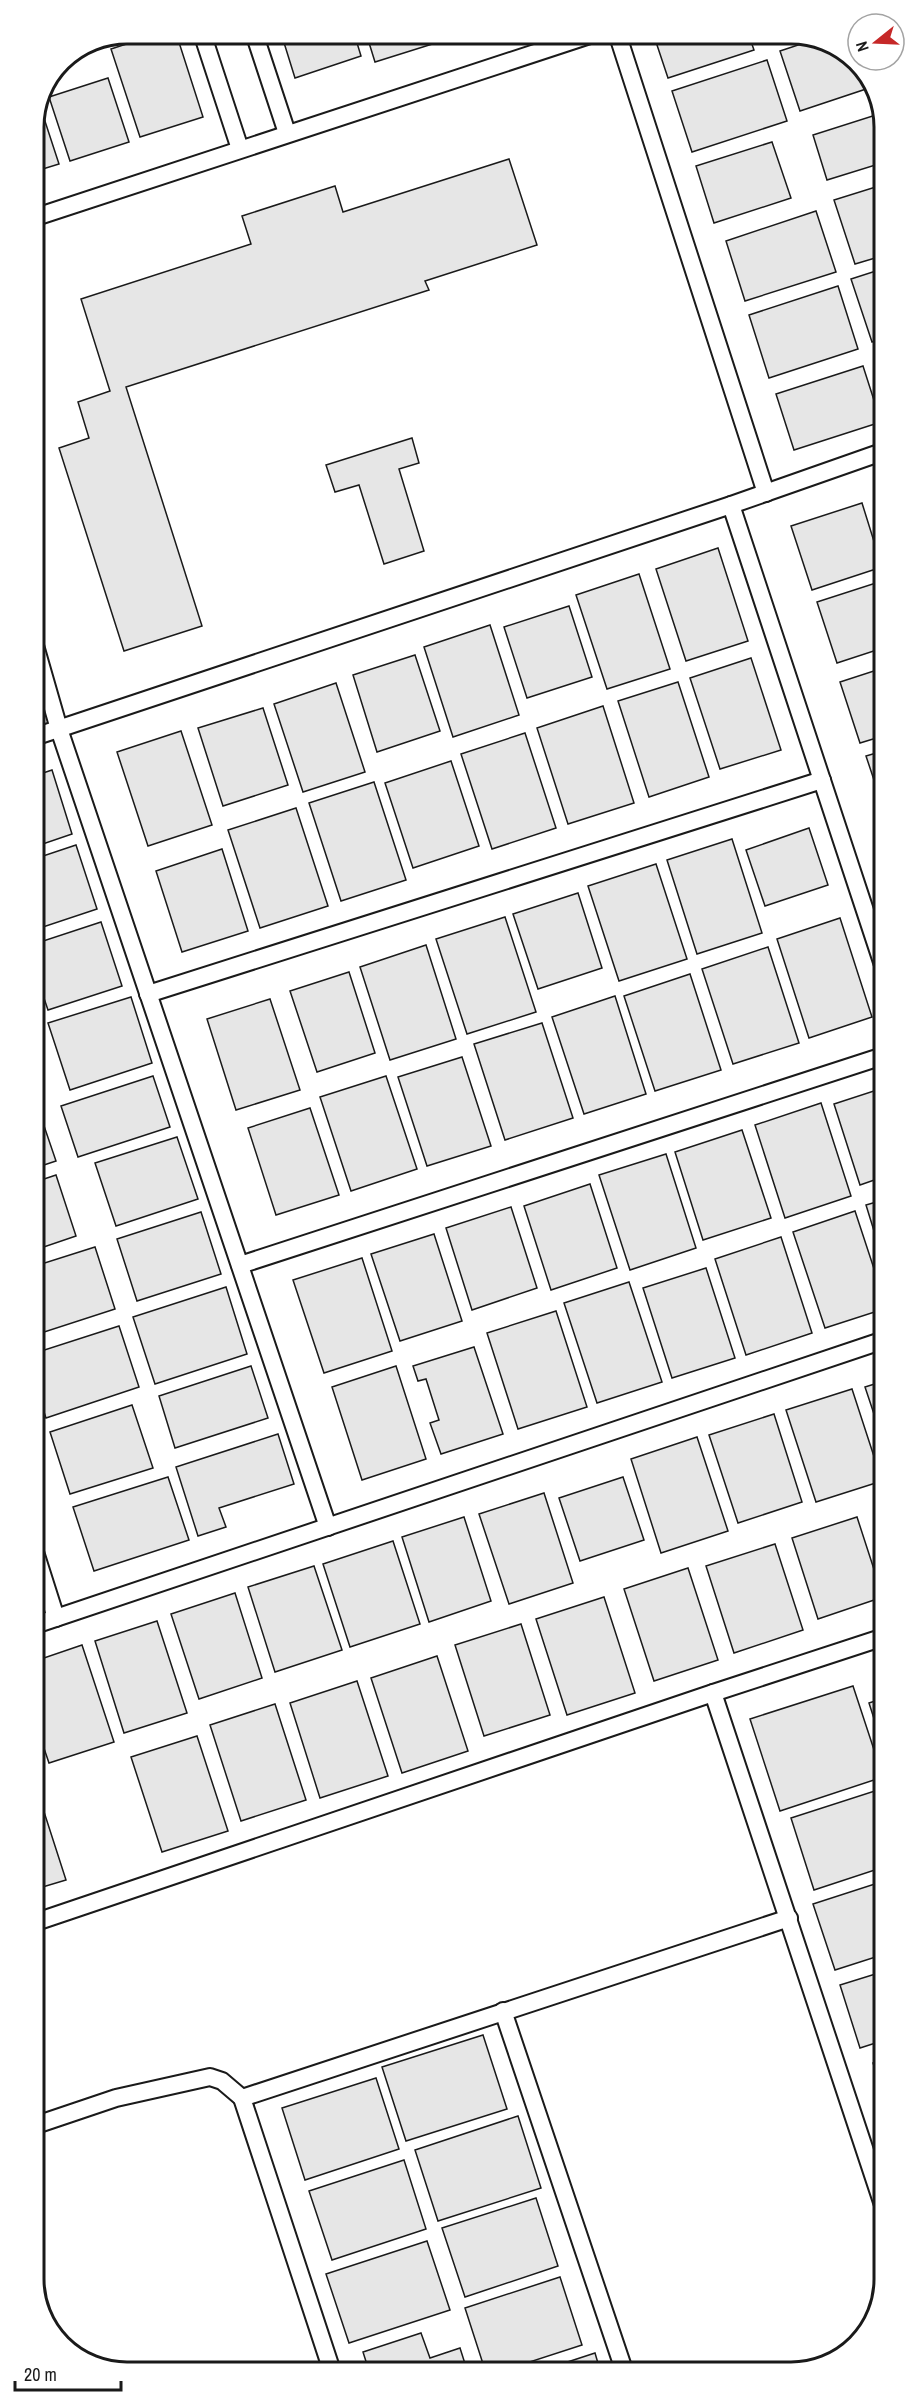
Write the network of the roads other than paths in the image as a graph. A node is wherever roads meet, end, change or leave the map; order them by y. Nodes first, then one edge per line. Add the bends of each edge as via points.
1 (206, 44) edge
2 (258, 44) edge
3 (562, 44) edge
4 (621, 44) edge
5 (287, 133) junction
6 (240, 149) junction
7 (44, 214) edge
8 (874, 455) edge
9 (766, 493) junction
10 (731, 505) junction
11 (44, 676) edge
12 (59, 729) junction
13 (44, 734) edge
14 (822, 780) junction
15 (874, 938) edge
16 (148, 994) junction
17 (874, 1059) edge
18 (240, 1265) junction
19 (874, 1343) edge
20 (328, 1527) junction
21 (43, 1578) edge
22 (56, 1618) junction
23 (43, 1622) edge
24 (874, 1640) edge
25 (713, 1693) junction
26 (789, 1918) junction
27 (43, 1920) edge
28 (503, 2011) junction
29 (242, 2098) junction
30 (43, 2123) edge
31 (874, 2177) edge
32 (329, 2361) edge
33 (621, 2362) edge

1 - 6 lane
2 - 5 lane
3 - 5 lane
4 - 9 lane
5 - 6 lane
6 - 7 lane
8 - 9 lane
9 - 10 lane
10 - 12 lane
10 - 14 lane
11 - 12 lane
12 - 13 lane
12 - 16 lane
14 - 15 lane
14 - 16 lane
16 - 18 lane
17 - 18 lane
18 - 20 lane
19 - 20 lane
20 - 22 lane
21 - 22 lane
22 - 23 lane
24 - 25 lane
25 - 26 lane
25 - 27 lane
26 - 28 lane
26 - 31 lane
28 - 29 lane
28 - 33 lane
29 - 30 lane via 222,2081 210,2077 116,2098
29 - 32 lane

